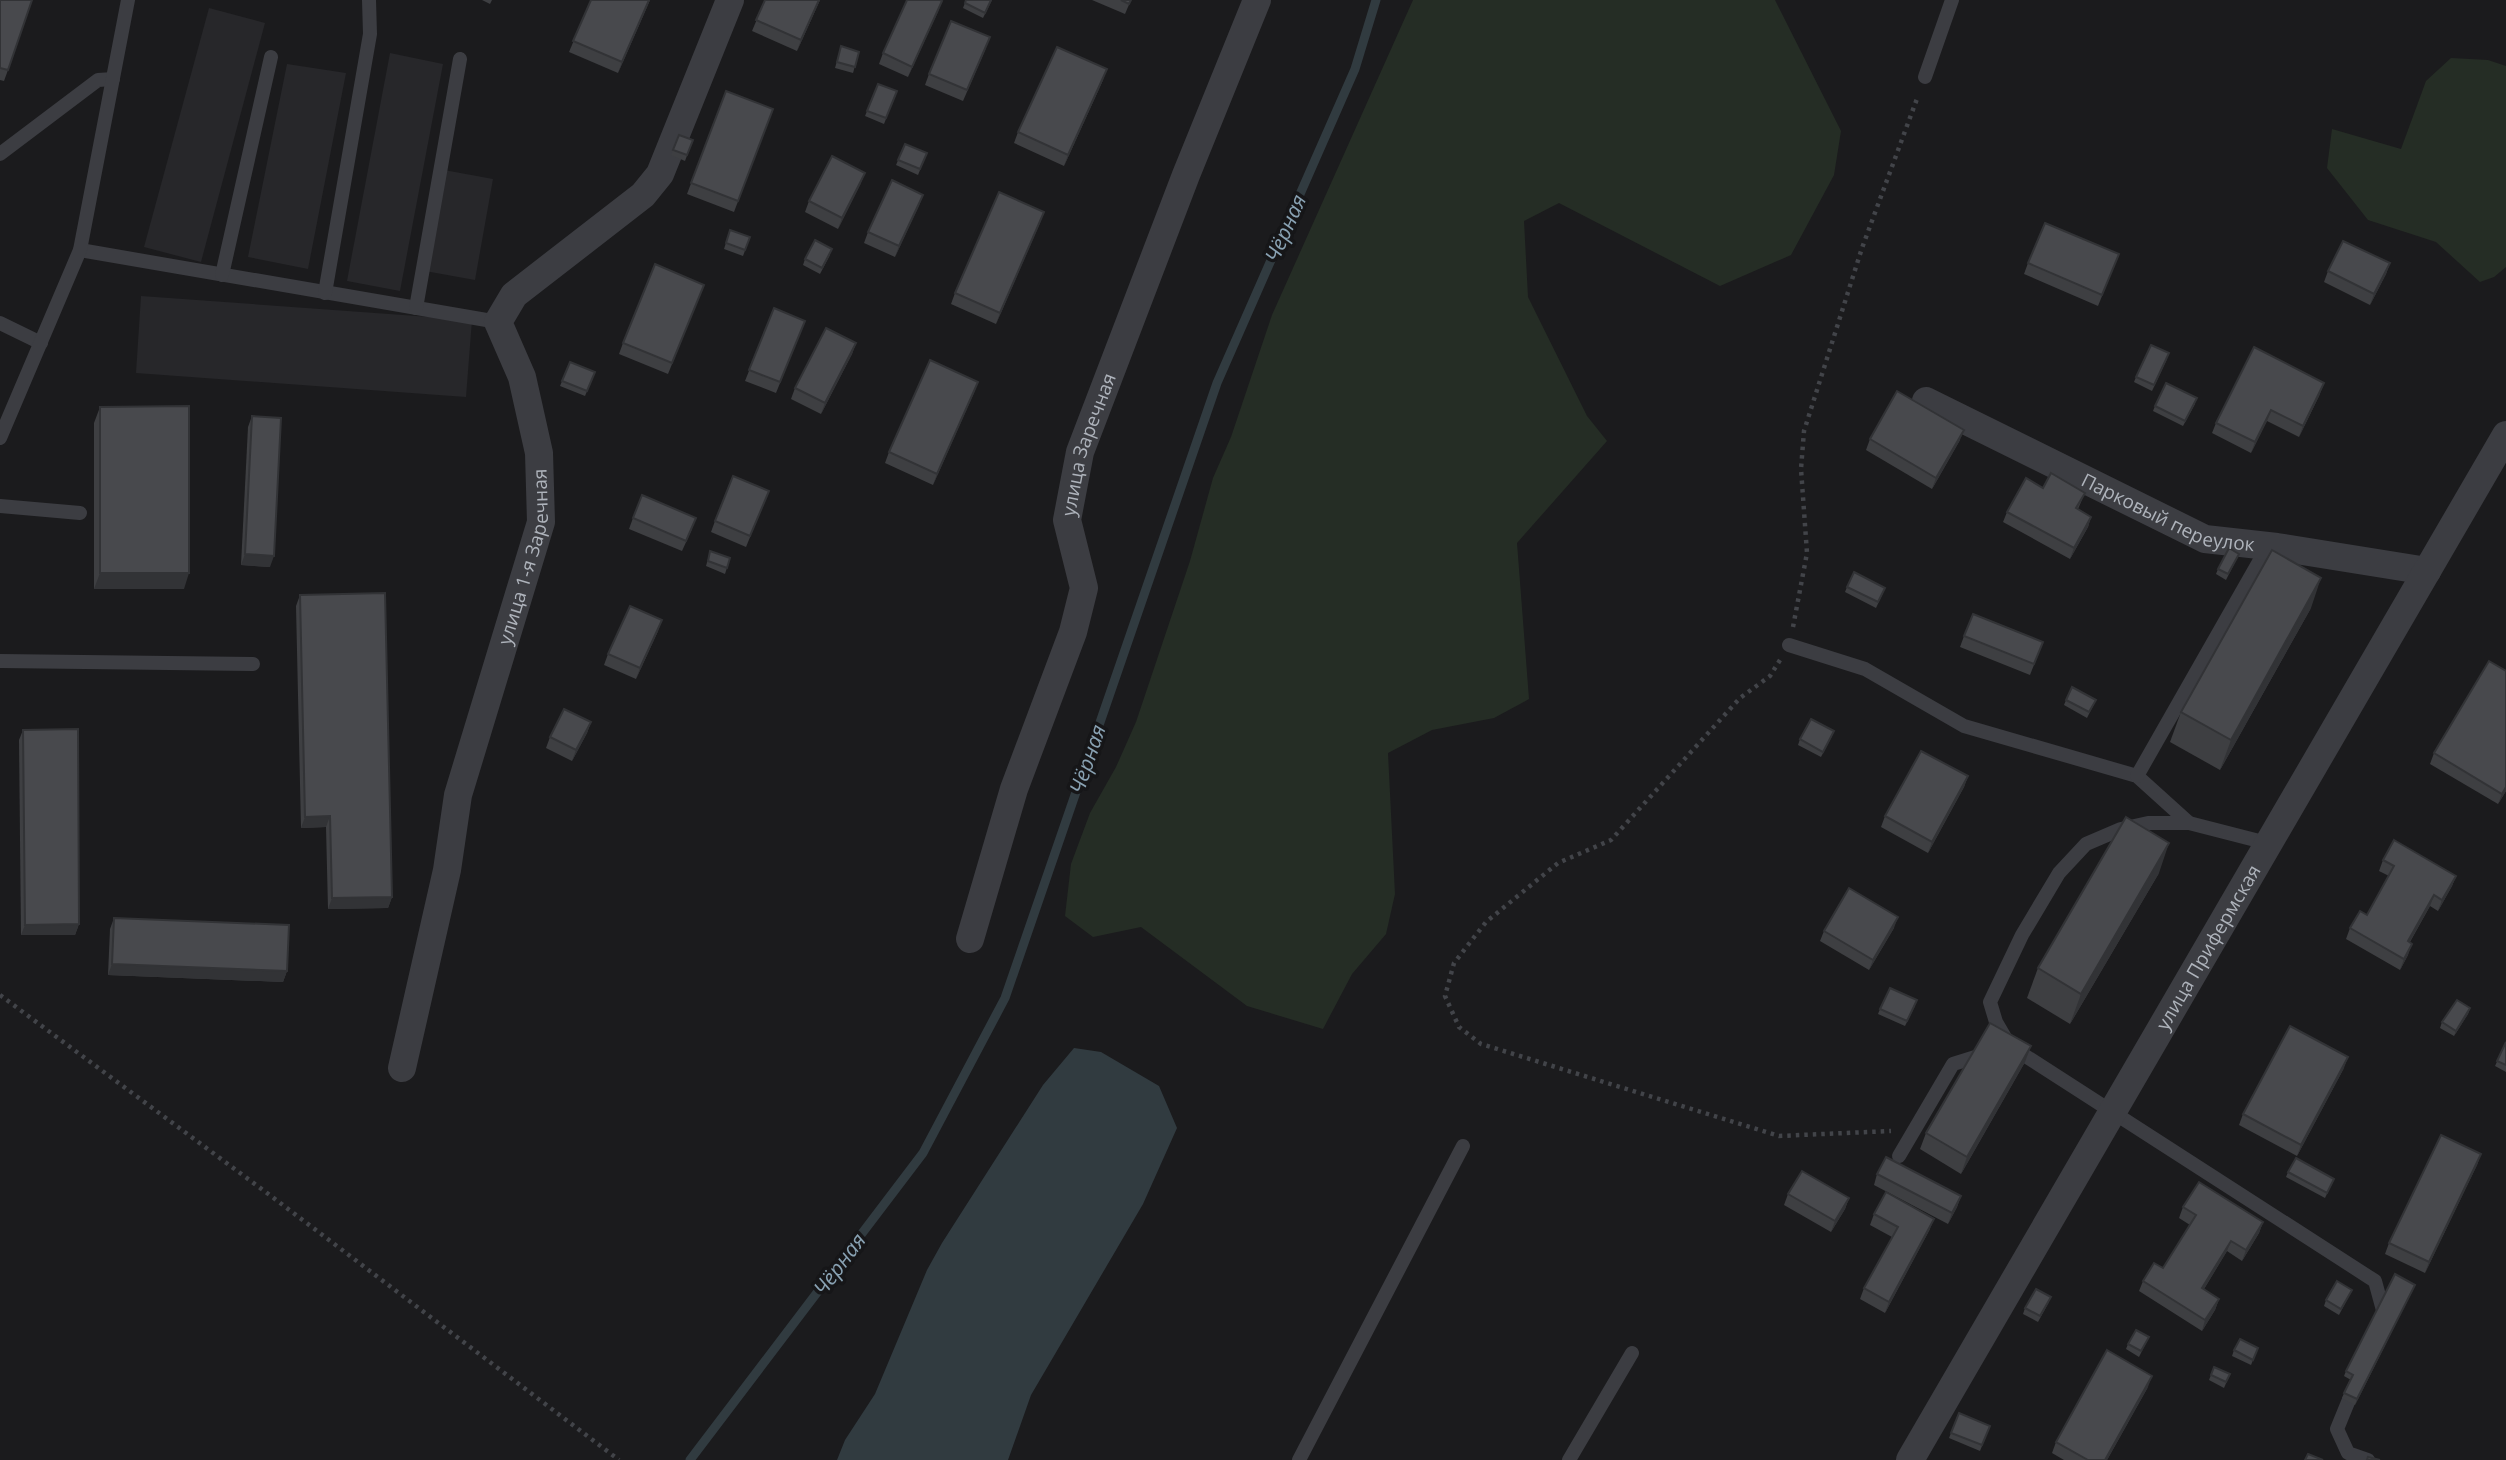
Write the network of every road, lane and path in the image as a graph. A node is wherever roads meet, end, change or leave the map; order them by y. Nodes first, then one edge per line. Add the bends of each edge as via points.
1 (128, 0) edge
2 (369, 0) edge
3 (730, 0) edge
4 (1258, 0) edge
5 (1952, 0) edge
6 (271, 57) dead end
7 (460, 59) dead end
8 (1925, 77) joint
9 (113, 79) junction
10 (0, 154) edge
11 (80, 250) junction
12 (222, 275) junction
13 (326, 293) junction
14 (416, 308) junction
15 (498, 322) junction
16 (0, 323) edge
17 (41, 343) junction
18 (1926, 401) dead end
19 (2506, 435) edge
20 (0, 438) edge
21 (0, 506) edge
22 (80, 513) dead end
23 (2268, 546) junction
24 (2427, 571) junction
25 (1789, 645) junction
26 (0, 661) edge
27 (253, 664) dead end
28 (2137, 776) junction
29 (2189, 822) junction
30 (2267, 843) junction
31 (970, 939) dead end
32 (0, 995) edge
33 (2010, 1046) junction
34 (402, 1068) dead end
35 (2113, 1112) junction
36 (1913, 1129) junction
37 (1463, 1146) dead end
38 (1899, 1156) dead end
39 (2379, 1326) edge
40 (1632, 1353) dead end
41 (2363, 1365) edge
42 (619, 1460) edge
43 (1299, 1460) edge
44 (1569, 1460) edge
45 (1910, 1460) edge
46 (2368, 1460) edge

1 - 9 lane
2 - 13 lane via 370,34
3 - 15 street via 660,174 643,195 514,295
4 - 31 street, улица Заречная via 1080,452 1067,520 1084,588 1073,632 1014,789
5 - 8 lane
6 - 12 lane
7 - 14 lane
8 - 25 path via 1862,248 1804,431 1801,469 1807,553
9 - 10 lane via 98,80
9 - 11 lane
11 - 12 lane
11 - 17 lane
12 - 13 lane
13 - 14 lane
14 - 15 lane
15 - 34 street, улица 1-я Заречная via 522,377 538,453 541,522 458,795 447,870
16 - 17 lane
17 - 20 lane
18 - 23 street, Парковый переулок via 2205,539
19 - 24 street, улица Прифермская
21 - 22 lane
23 - 24 street, Парковый переулок
23 - 28 lane
24 - 30 street, улица Прифермская
25 - 28 lane via 1865,669 1964,726
25 - 36 path via 1770,676 1740,698 1611,840 1558,863 1486,922 1454,963 1445,996 1459,1027 1481,1044 1779,1136
26 - 27 lane
28 - 29 lane
29 - 30 lane
29 - 33 lane via 2148,823 2121,830 2086,844 2059,873 2022,934 1990,1002
30 - 35 street, улица Прифермская
32 - 42 path
33 - 35 lane
33 - 36 lane via 1953,1064
35 - 39 lane via 2375,1281 2384,1314
35 - 45 street, улица Прифермская
36 - 38 lane
37 - 43 lane
40 - 44 lane
41 - 46 lane via 2337,1429 2348,1452

